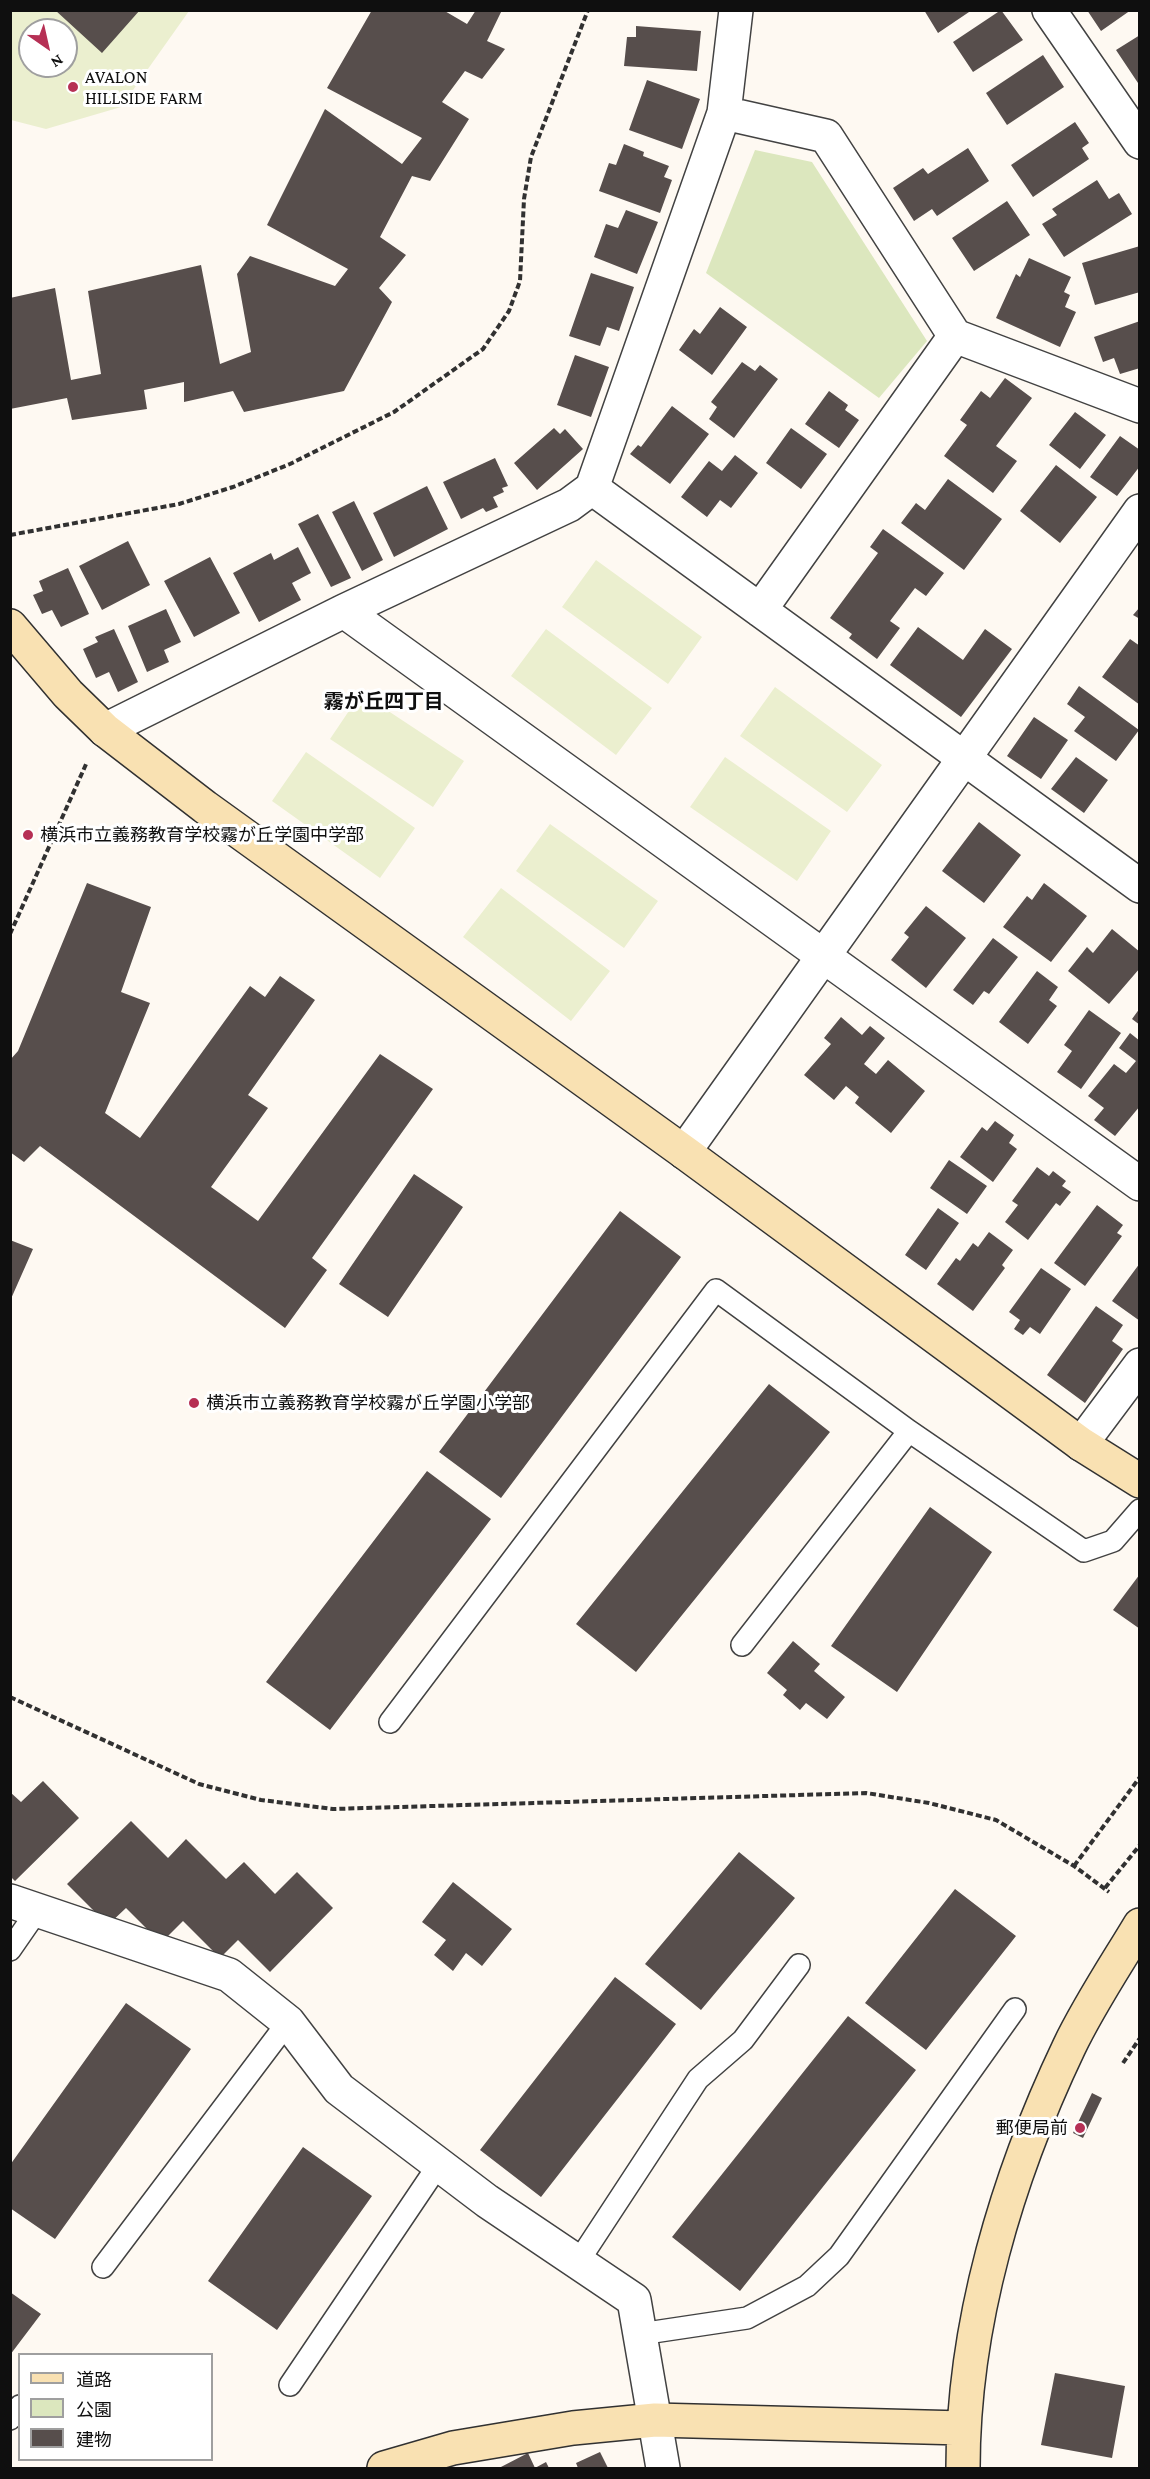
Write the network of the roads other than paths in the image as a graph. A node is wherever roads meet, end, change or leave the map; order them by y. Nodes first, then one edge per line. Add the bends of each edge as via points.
1 (736, 10) edge
2 (1049, 10) edge
3 (724, 113) junction
4 (1140, 142) edge
5 (955, 336) junction
6 (1140, 406) edge
7 (592, 488) junction
8 (1140, 511) edge
9 (760, 610) junction
10 (344, 611) junction
11 (10, 626) edge
12 (105, 730) junction
13 (964, 761) junction
14 (1140, 886) edge
15 (823, 958) junction
16 (684, 1152) junction
17 (1140, 1184) edge
18 (1140, 1365) edge
19 (909, 1431) junction
20 (1081, 1444) junction
21 (1140, 1481) edge
22 (1140, 1510) edge
23 (742, 1646) dead end
24 (390, 1722) dead end
25 (24, 1906) edge
26 (1140, 1925) edge
27 (10, 1950) edge
28 (799, 1965) dead end
29 (1015, 2009) dead end
30 (288, 2022) junction
31 (439, 2164) junction
32 (578, 2262) junction
33 (104, 2267) dead end
34 (640, 2334) junction
35 (290, 2385) dead end
36 (655, 2420) junction
37 (963, 2428) junction
38 (384, 2469) edge
39 (663, 2469) edge
40 (963, 2469) edge

1 - 3 street
2 - 4 street
3 - 5 street via 826,136
3 - 7 street
5 - 6 street
5 - 9 street
7 - 9 street
7 - 10 street via 569,505
8 - 13 street
9 - 13 street
10 - 12 street
10 - 15 street
11 - 12 street via 68,694
12 - 16 street
13 - 14 street
13 - 15 street
15 - 16 street
15 - 17 street
16 - 20 street
18 - 20 street
19 - 22 lane via 1084,1551 1113,1541
19 - 23 lane
19 - 24 lane via 716,1290
20 - 21 street
25 - 27 lane
25 - 30 street via 229,1976
26 - 37 street via 1070,2047 1023,2155 983,2288
28 - 32 lane via 743,2040 698,2079
29 - 34 lane via 839,2256 807,2286 747,2319
30 - 31 street via 339,2090
30 - 33 lane
31 - 32 street
31 - 35 lane
32 - 34 street via 634,2300
34 - 36 street
36 - 37 street
36 - 38 street via 573,2428 453,2448
36 - 39 street
37 - 40 street

